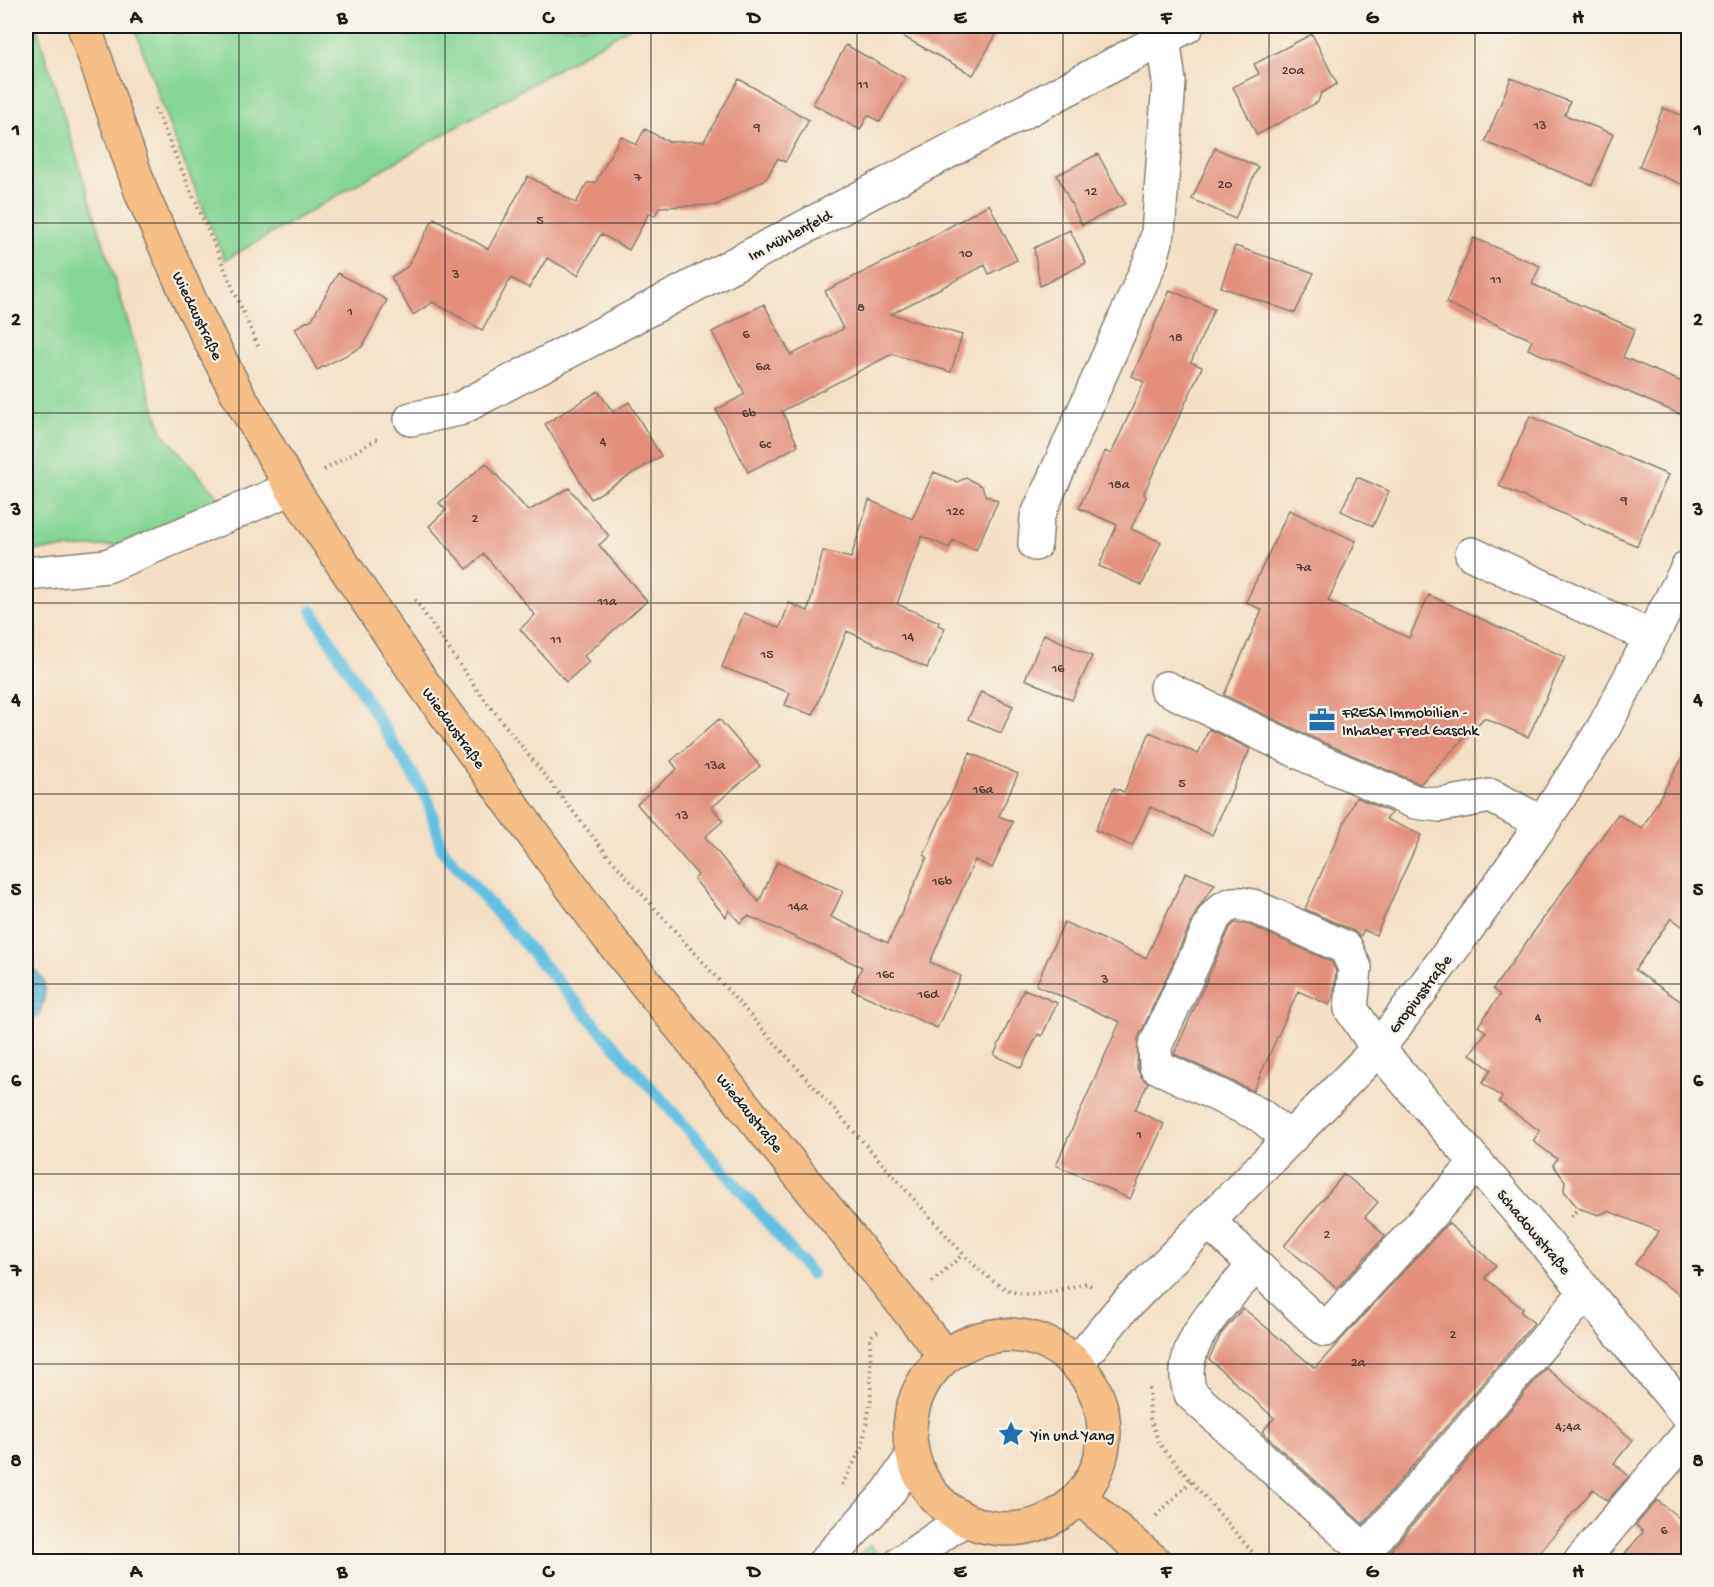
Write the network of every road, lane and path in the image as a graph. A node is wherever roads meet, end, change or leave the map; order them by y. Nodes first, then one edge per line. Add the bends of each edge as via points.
1 (84, 26) edge
2 (1175, 32) edge
3 (153, 105) dead end
4 (260, 351) dead end
5 (411, 419) joint
6 (318, 461) dead end
7 (323, 471) junction
8 (330, 479) dead end
9 (292, 488) junction
10 (1035, 544) dead end
11 (1472, 554) dead end
12 (1689, 567) edge
13 (26, 574) edge
14 (412, 596) dead end
15 (1651, 637) junction
16 (1166, 688) dead end
17 (1542, 823) junction
18 (1378, 1049) junction
19 (1289, 1138) junction
20 (1477, 1163) junction
21 (1209, 1222) junction
22 (963, 1254) junction
23 (1255, 1265) junction
24 (1586, 1292) junction
25 (906, 1305) junction
26 (1119, 1312) junction
27 (945, 1356) junction
28 (1077, 1363) junction
29 (1689, 1416) edge
30 (1689, 1435) edge
31 (912, 1457) junction
32 (1191, 1480) dead end
33 (1080, 1498) junction
34 (864, 1520) junction
35 (963, 1520) junction
36 (825, 1562) edge
37 (902, 1562) edge
38 (1155, 1562) edge
39 (1261, 1562) edge
40 (1580, 1562) edge

1 - 9 main road, Wiedaustraße via 152,216 191,303 236,392
2 - 5 street, Im Mühlenfeld via 459,409
2 - 10 street, Im Mühlenfeld via 1158,233 1151,260 1037,517
3 - 4 path
5 - 7 path
6 - 7 path
7 - 8 path
9 - 13 street via 107,566
9 - 25 main road, Wiedaustraße via 415,672 606,933
11 - 15 street
12 - 15 street, Gropiusstraße
14 - 22 path via 478,691 609,857
15 - 17 street, Gropiusstraße via 1603,729
16 - 17 street via 1415,802 1440,805 1491,796
17 - 18 street, Gropiusstraße
18 - 19 street, Gropiusstraße
18 - 19 street, Schadowstraße via 1351,1009 1355,968 1346,948 1240,902 1221,908 1155,1046 1156,1066 1260,1115
18 - 20 street, Schadowstraße
19 - 21 street, Gropiusstraße
20 - 23 street via 1325,1330
20 - 24 street, Schadowstraße
21 - 23 street
21 - 26 street, Gropiusstraße
22 - 25 path
22 - 26 path via 988,1279 1010,1292 1038,1296 1087,1284
23 - 24 street via 1194,1343 1187,1367 1191,1394 1365,1551
24 - 29 street, Schadowstraße
25 - 27 main road, Wiedaustraße
25 - 34 path via 870,1337 871,1399 862,1447 839,1490
26 - 28 street, Gropiusstraße
27 - 28 main road via 970,1342 998,1335 1017,1336 1054,1346
27 - 31 main road via 918,1391 911,1412
28 - 33 main road via 1094,1387 1104,1415 1105,1444 1097,1473
30 - 40 street
31 - 34 street
31 - 35 main road via 937,1500
32 - 39 path
33 - 35 main road via 1055,1518 1025,1529 993,1530
33 - 38 main road
34 - 36 street
35 - 37 street

